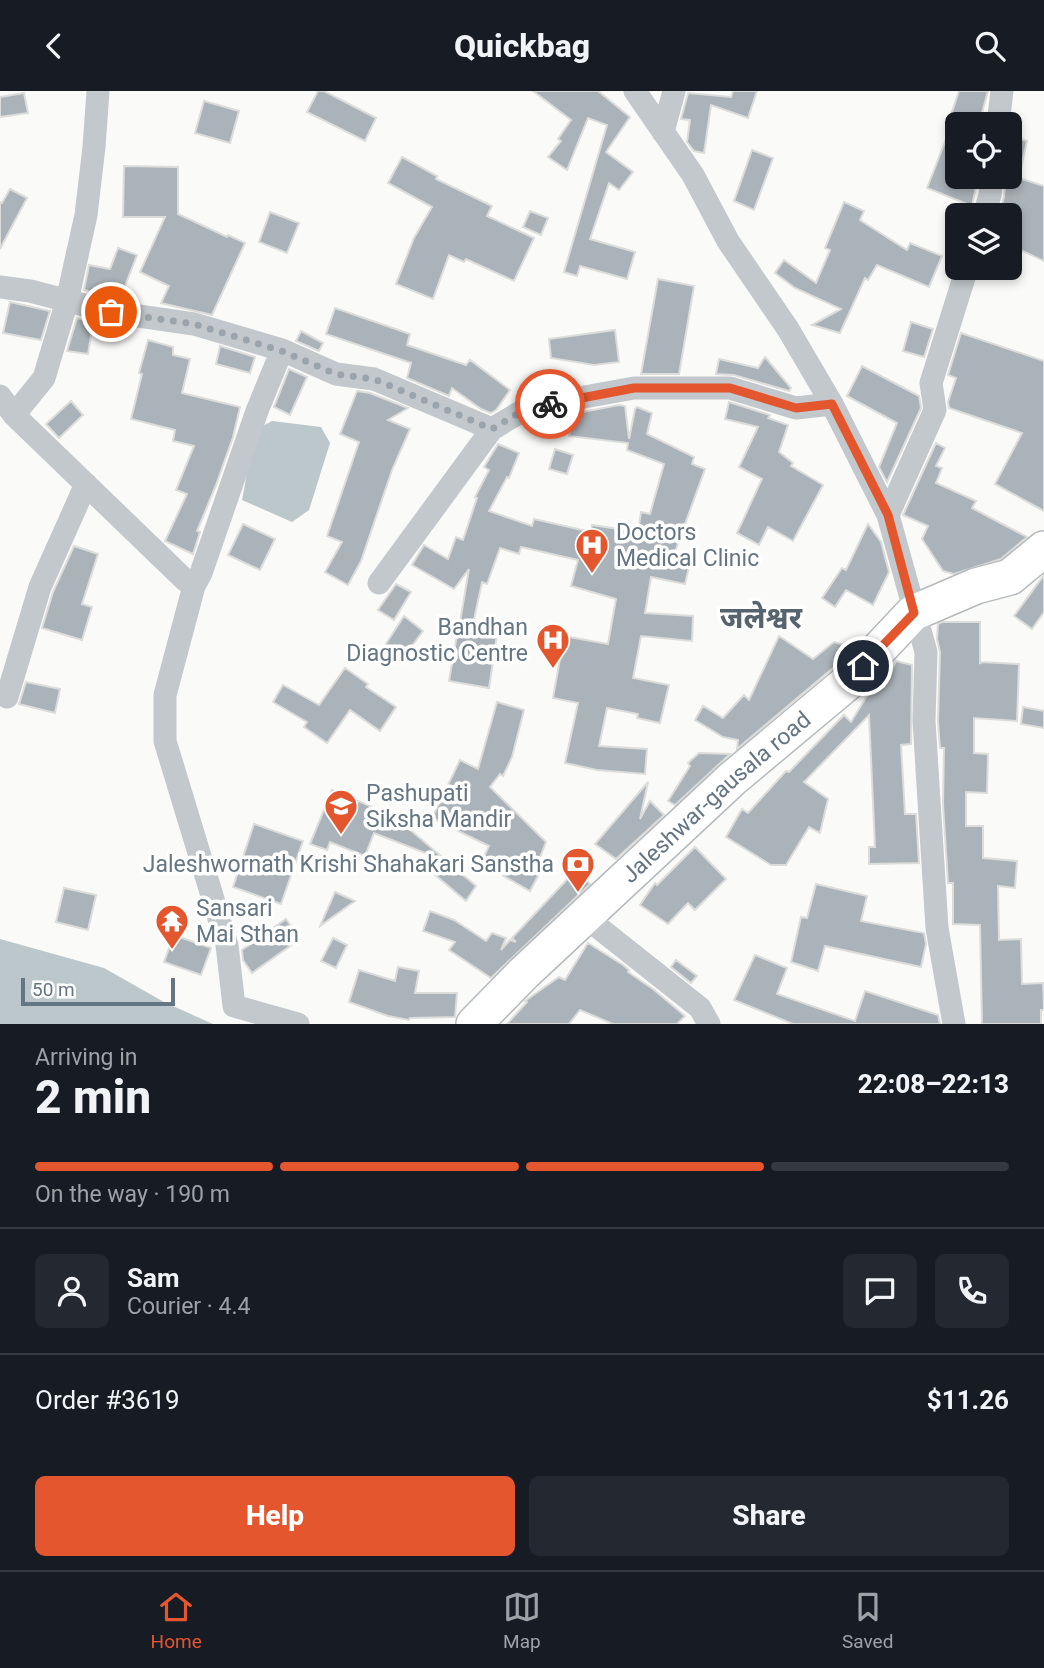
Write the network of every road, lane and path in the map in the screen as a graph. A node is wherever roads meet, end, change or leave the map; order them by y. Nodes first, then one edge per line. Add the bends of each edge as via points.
1 (98, 91) edge
2 (635, 91) edge
3 (674, 91) edge
4 (1002, 91) edge
5 (999, 112) edge
6 (663, 132) junction
7 (963, 280) edge
8 (0, 287) edge
9 (67, 300) junction
10 (282, 351) junction
11 (0, 396) edge
12 (832, 404) junction
13 (14, 415) junction
14 (492, 429) junction
15 (86, 484) junction
16 (888, 515) junction
17 (1044, 551) edge
18 (379, 583) dead end
19 (194, 586) junction
20 (914, 613) junction
21 (7, 697) dead end
22 (584, 916) junction
23 (298, 1024) edge
24 (474, 1024) edge
25 (709, 1024) edge
26 (954, 1024) edge

1 - 9 street via 86,215
2 - 6 street
3 - 6 street
4 - 5 street
6 - 12 street
7 - 16 street via 931,383 935,410
8 - 9 street
9 - 10 street via 111,312 194,324
9 - 13 street via 44,378
10 - 14 street via 336,374 374,379
10 - 19 street
11 - 13 street
12 - 14 street via 796,408 730,388 634,388 529,407
12 - 16 street
13 - 15 street
14 - 18 street
15 - 19 street
15 - 21 street via 40,587
16 - 20 street
17 - 20 main road, Jaleshwar-gausala road via 1010,577 976,586
19 - 23 street via 165,695 165,741 227,945 234,1006
20 - 22 main road, Jaleshwar-gausala road via 848,682 732,779
20 - 26 street via 926,653 924,721 937,928
22 - 24 main road, Jaleshwar-gausala road
22 - 25 street via 700,1008

